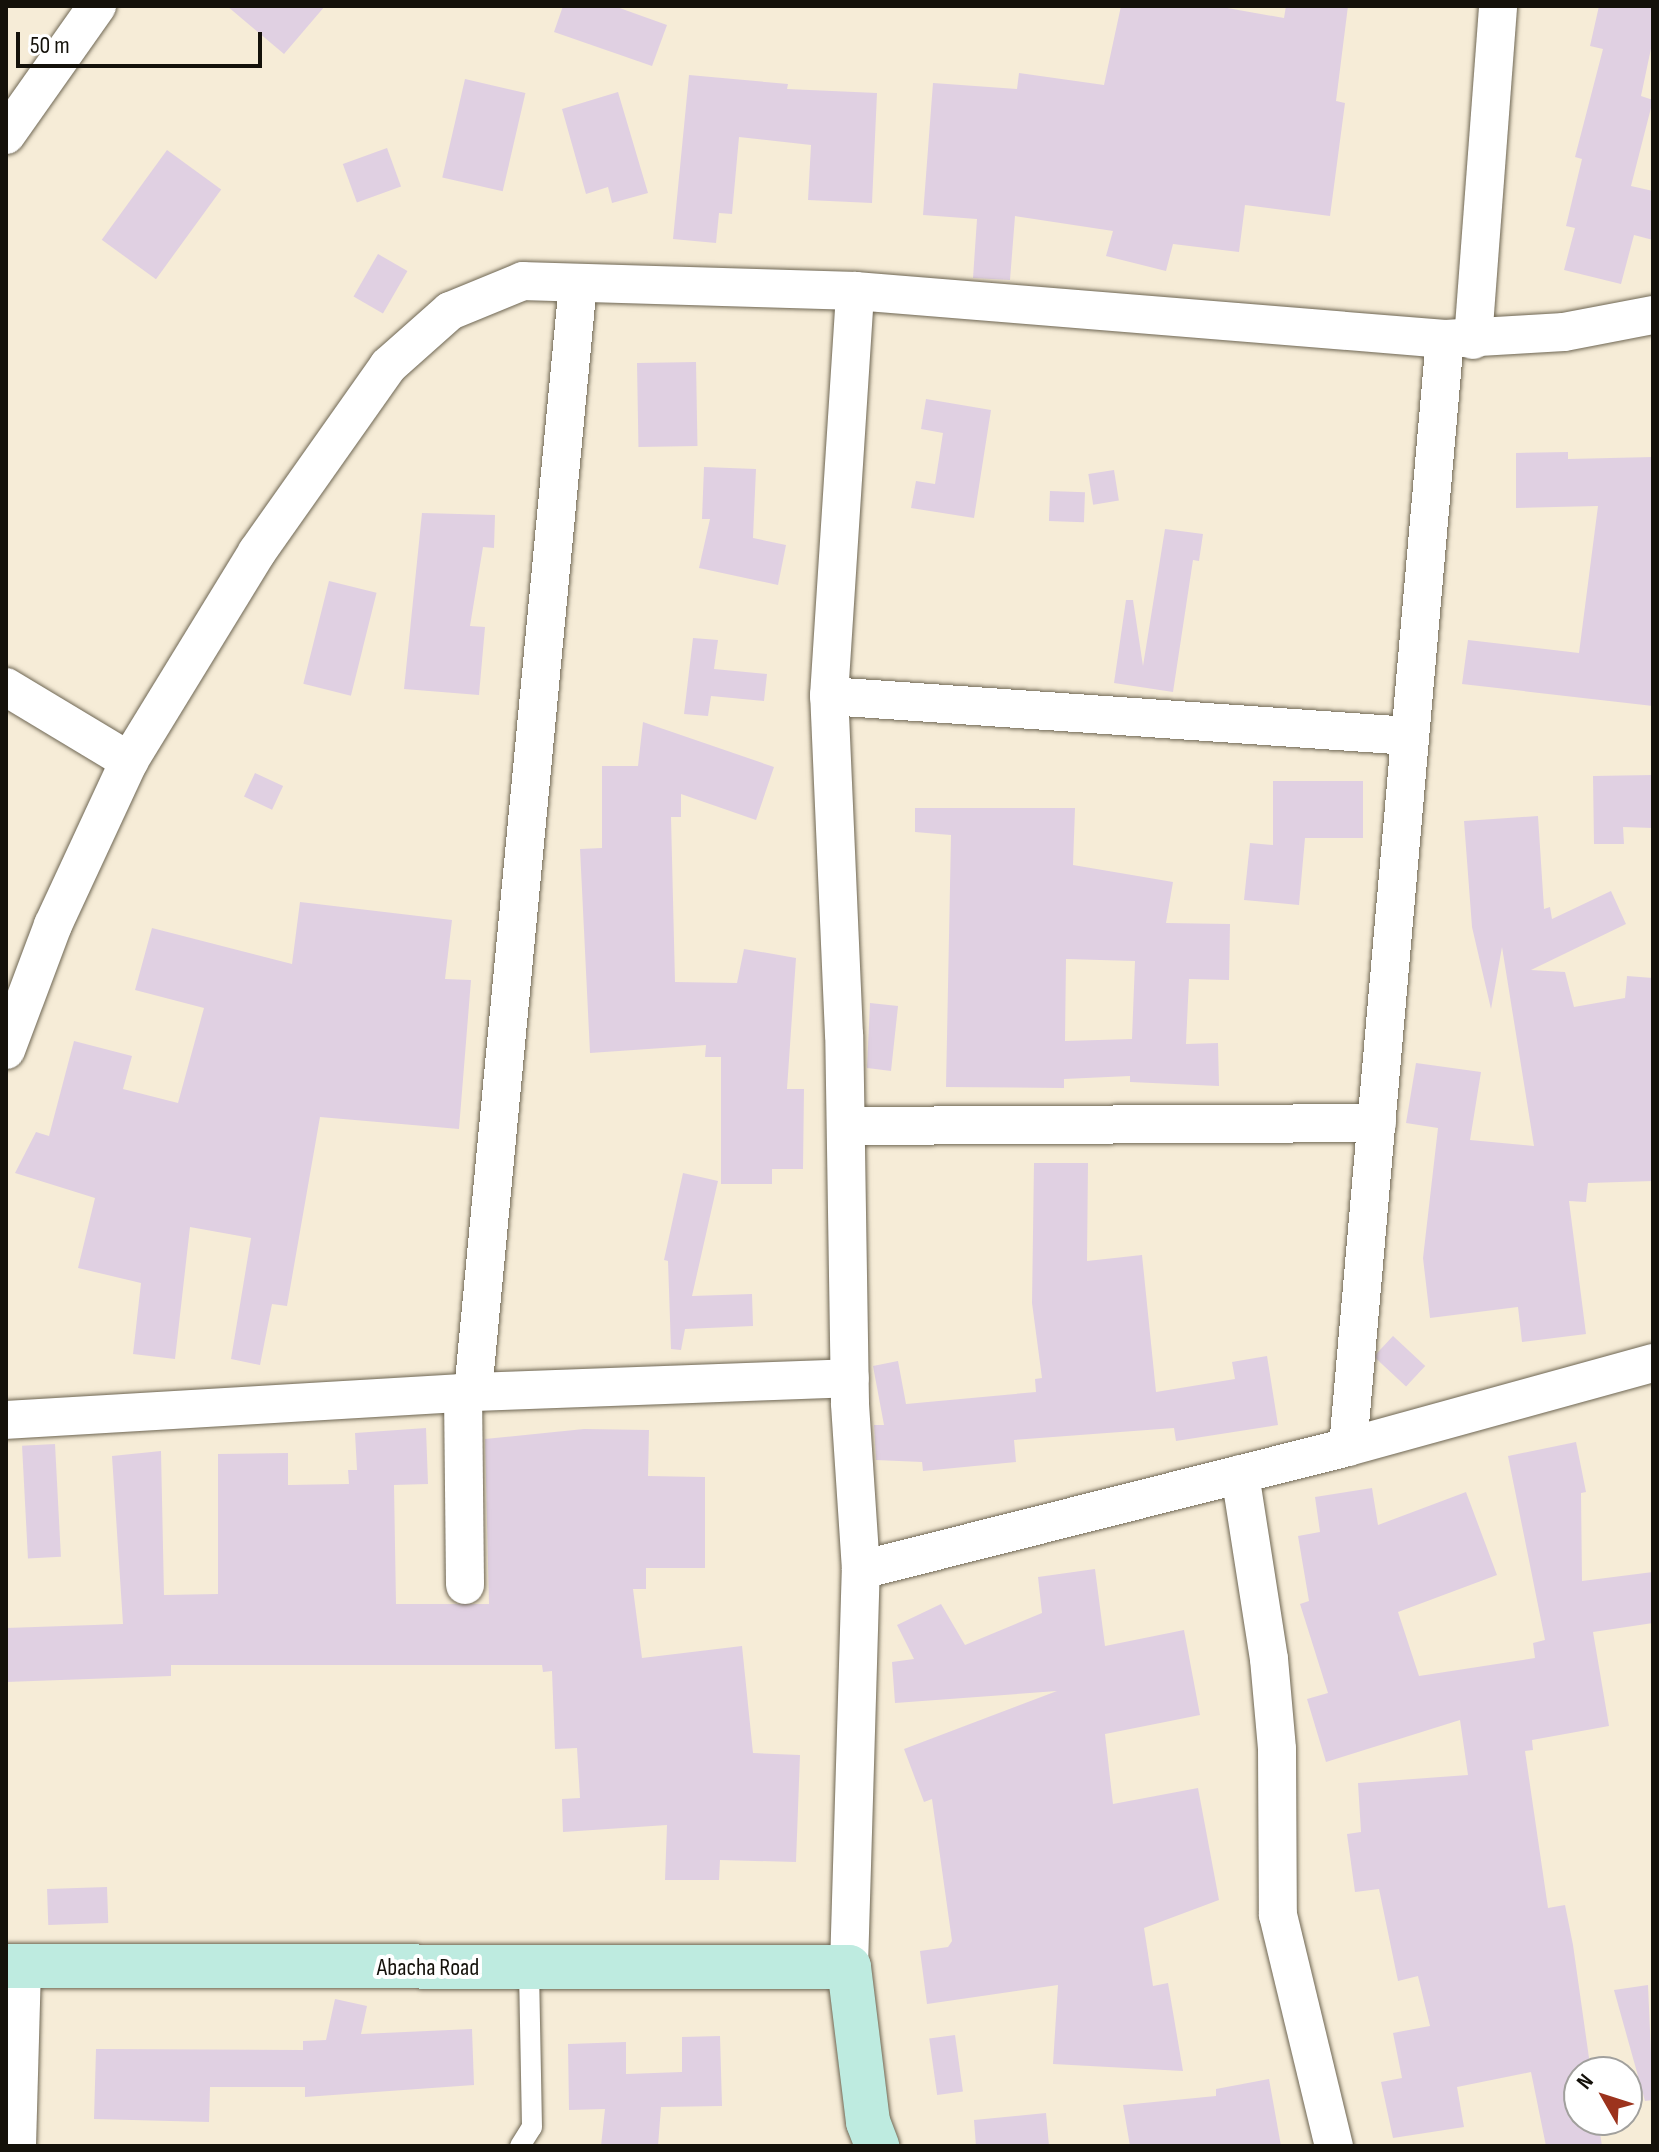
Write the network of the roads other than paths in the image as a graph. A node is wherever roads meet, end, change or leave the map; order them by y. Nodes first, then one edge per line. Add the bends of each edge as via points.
1 (97, 6) edge
2 (1498, 6) edge
3 (6, 135) edge
4 (578, 284) junction
5 (855, 291) junction
6 (1653, 315) edge
7 (1459, 340) junction
8 (6, 687) edge
9 (829, 696) junction
10 (1410, 736) junction
11 (129, 761) junction
12 (6, 1050) edge
13 (1377, 1123) junction
14 (846, 1126) junction
15 (1653, 1363) edge
16 (850, 1378) junction
17 (468, 1392) junction
18 (6, 1420) edge
19 (1348, 1447) junction
20 (1240, 1474) junction
21 (861, 1570) junction
22 (465, 1585) dead end
23 (14, 1966) edge
24 (849, 1967) junction
25 (529, 1968) junction
26 (17, 2146) edge
27 (520, 2146) edge
28 (877, 2146) edge
29 (1334, 2146) edge

1 - 3 street
2 - 7 street
4 - 5 street
4 - 11 street via 523,281 450,311 388,366 257,552
4 - 17 street
5 - 7 street
5 - 9 street
6 - 7 street via 1564,332
7 - 10 street
8 - 11 street
9 - 10 street
9 - 14 street
10 - 13 street
11 - 12 street via 53,925
13 - 14 street
13 - 19 street
14 - 16 street
15 - 19 street
16 - 17 street
16 - 21 street
17 - 18 street
17 - 22 street
19 - 20 street
20 - 21 street
20 - 29 street via 1269,1659 1277,1749 1278,1915
21 - 24 street
23 - 25 street, Abacha Road
23 - 26 street
24 - 25 street, Abacha Road
24 - 28 street via 868,2122
25 - 27 lane via 532,2127

